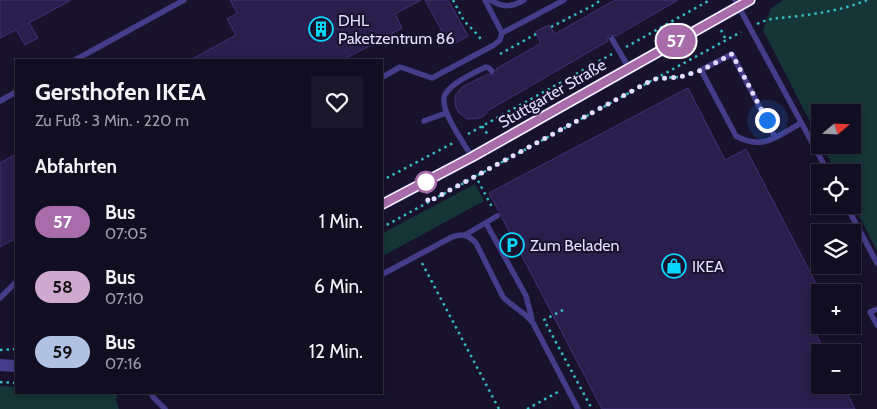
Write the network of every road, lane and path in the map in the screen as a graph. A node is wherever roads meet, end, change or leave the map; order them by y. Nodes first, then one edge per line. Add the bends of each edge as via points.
1 (184, 0) edge
2 (485, 0) edge
3 (491, 0) edge
4 (524, 0) edge
5 (564, 0) edge
6 (602, 0) edge
7 (710, 0) edge
8 (750, 0) edge
9 (867, 0) edge
10 (736, 3) edge
11 (550, 27) dead end
12 (750, 28) junction
13 (502, 33) junction
14 (612, 38) dead end
15 (619, 51) junction
16 (77, 59) edge
17 (629, 68) junction
18 (702, 70) junction
19 (492, 71) dead end
20 (383, 77) edge
21 (654, 79) junction
22 (15, 93) edge
23 (0, 101) edge
24 (446, 113) junction
25 (424, 121) dead end
26 (801, 123) junction
27 (775, 137) junction
28 (461, 138) junction
29 (472, 157) junction
30 (824, 164) edge
31 (475, 175) junction
32 (383, 180) edge
33 (383, 204) edge
34 (851, 214) edge
35 (497, 216) joint
36 (486, 223) junction
37 (383, 227) edge
38 (465, 235) junction
39 (418, 255) junction
40 (877, 263) edge
41 (383, 274) edge
42 (15, 283) edge
43 (0, 298) edge
44 (877, 309) edge
45 (563, 310) dead end
46 (533, 323) junction
47 (877, 325) edge
48 (15, 349) edge
49 (0, 350) edge
50 (0, 366) edge
51 (15, 366) edge
52 (0, 382) edge
53 (15, 383) edge
54 (578, 383) junction
55 (567, 388) junction
56 (152, 394) edge
57 (165, 409) edge
58 (499, 409) edge
59 (526, 409) edge
60 (578, 409) edge
61 (592, 409) edge

1 - 16 lane
2 - 13 lane
3 - 4 lane via 498,6 515,5
5 - 13 lane
6 - 11 path
7 - 15 path
8 - 10 street, Stuttgarter Straße
9 - 12 path via 817,14 771,18
10 - 12 lane
10 - 17 street, Stuttgarter Straße
12 - 21 path
12 - 26 lane
13 - 20 lane via 494,45 432,78 400,67
14 - 15 lane
15 - 17 lane
15 - 28 path
17 - 29 street, Stuttgarter Straße
18 - 21 path via 680,77
18 - 27 lane via 736,136 760,144
18 - 27 lane via 732,54
19 - 24 lane via 482,69 448,89 444,98
21 - 31 path
22 - 23 lane
24 - 25 lane
24 - 28 lane
26 - 27 lane
26 - 30 lane
28 - 29 lane
28 - 32 path
29 - 33 street, Stuttgarter Straße
31 - 35 path
31 - 37 path
34 - 40 lane
35 - 36 lane
36 - 38 lane
36 - 46 lane via 526,296
38 - 39 lane via 452,237
38 - 46 lane via 476,243 503,297
39 - 41 lane
39 - 58 path
42 - 43 lane
44 - 47 lane via 870,312
45 - 54 path via 544,320
46 - 55 lane
48 - 49 path
50 - 51 street
52 - 53 path
54 - 55 path
54 - 61 path
55 - 59 path
55 - 60 lane
56 - 57 lane

